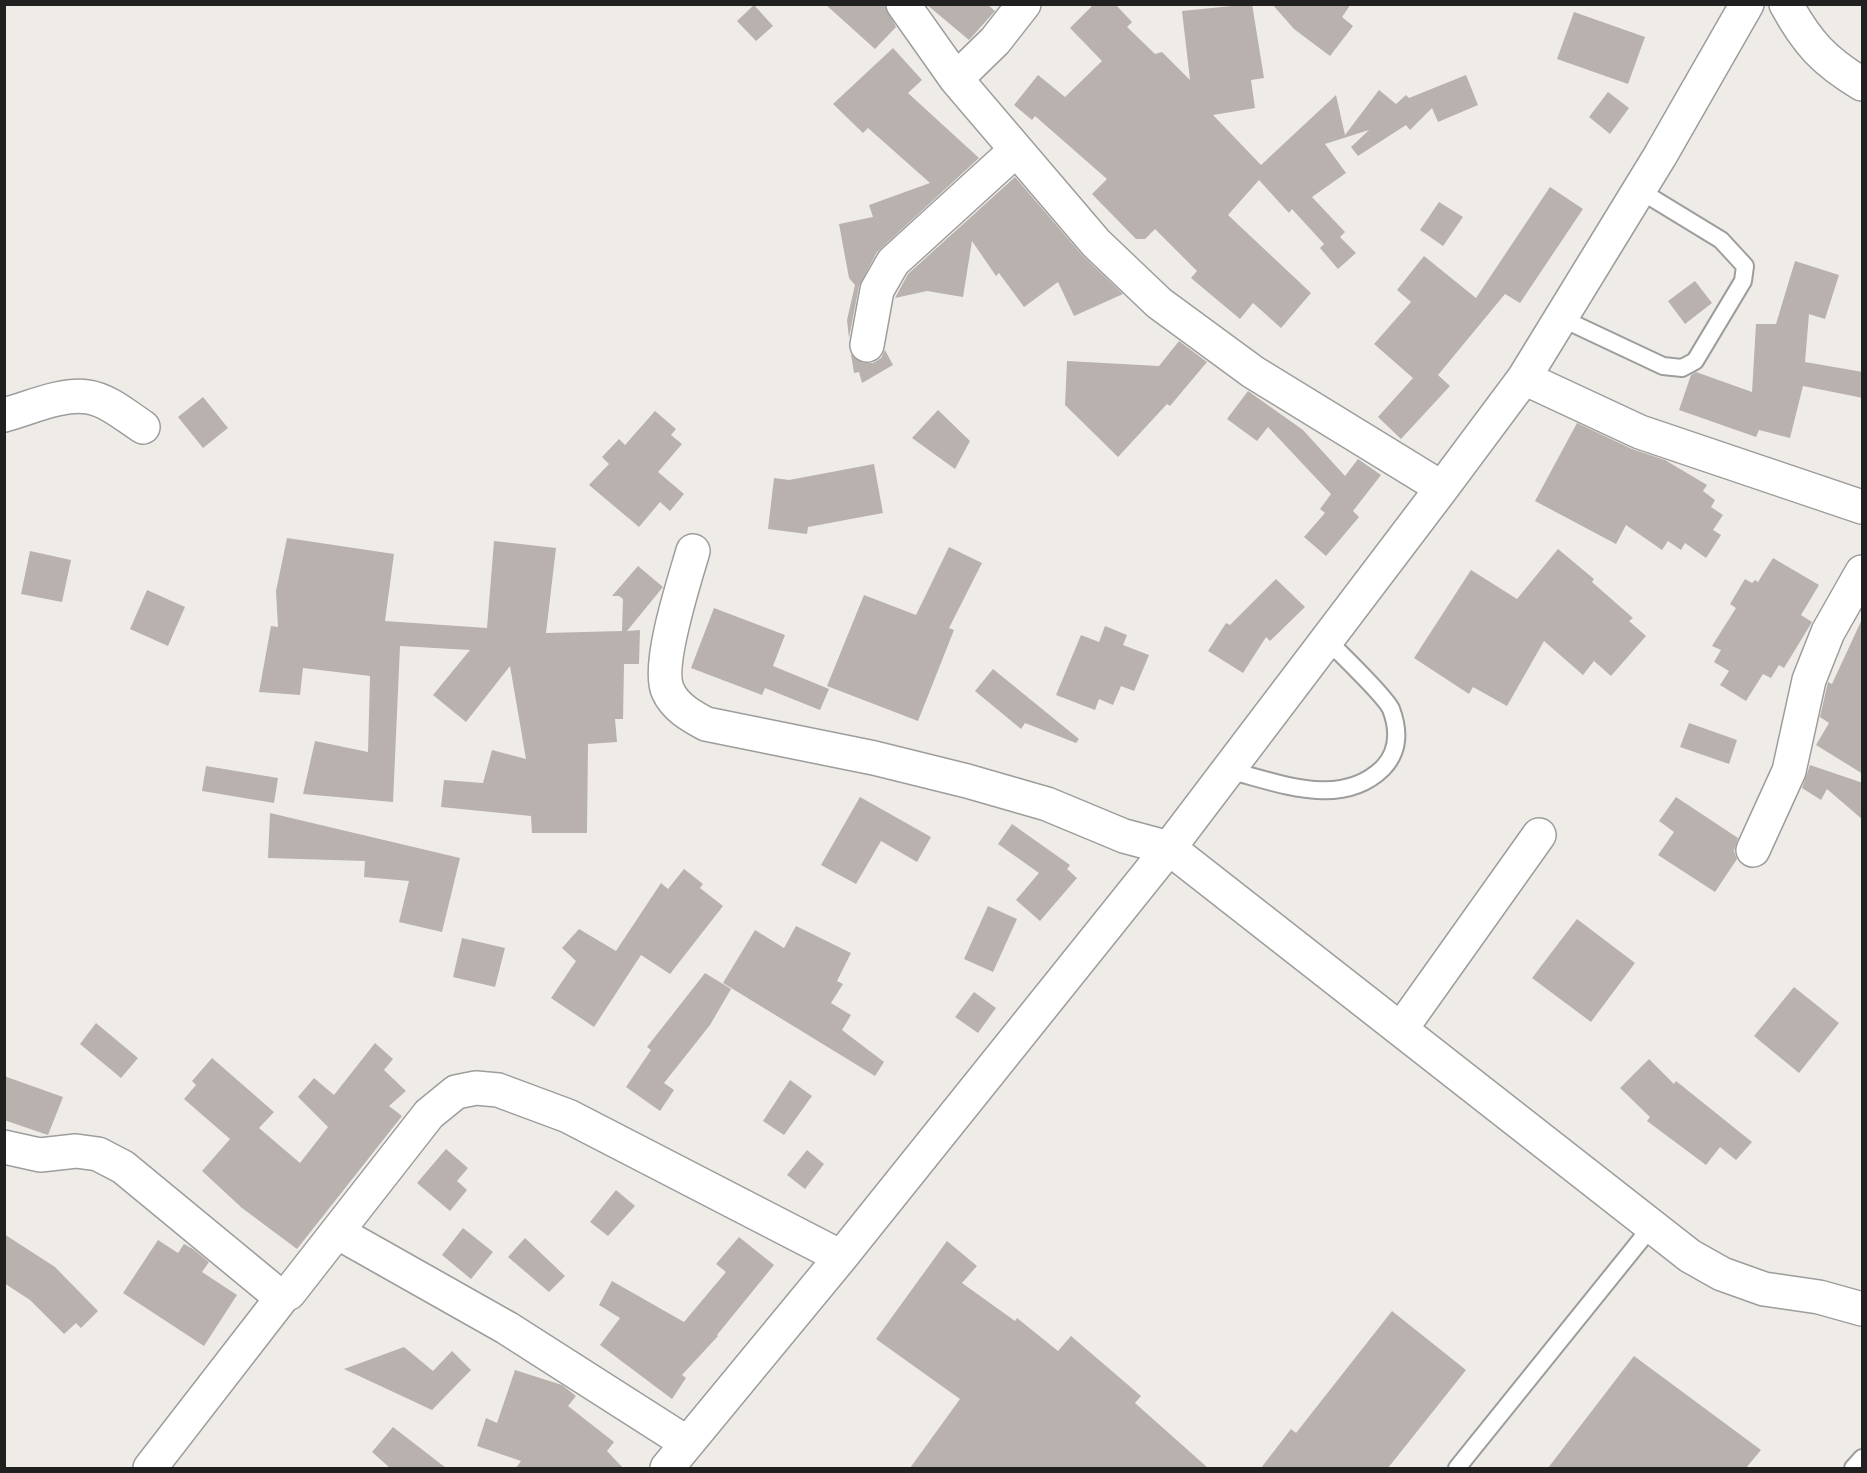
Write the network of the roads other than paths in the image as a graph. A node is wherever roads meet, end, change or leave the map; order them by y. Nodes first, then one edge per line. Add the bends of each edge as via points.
1 (903, 4) edge
2 (1024, 4) edge
3 (1747, 4) edge
4 (1786, 4) edge
5 (956, 79) junction
6 (1863, 84) edge
7 (1016, 150) junction
8 (1639, 190) junction
9 (1561, 318) junction
10 (867, 345) dead end
11 (1524, 378) junction
12 (4, 415) edge
13 (143, 427) dead end
14 (1442, 488) junction
15 (1863, 507) edge
16 (693, 551) dead end
17 (1863, 572) edge
18 (1328, 641) junction
19 (1227, 770) junction
20 (1539, 835) dead end
21 (1169, 848) junction
22 (1753, 850) dead end
23 (1401, 1029) junction
24 (4, 1147) edge
25 (1652, 1226) junction
26 (337, 1232) junction
27 (841, 1257) junction
28 (284, 1295) junction
29 (1863, 1309) edge
30 (687, 1443) junction
31 (1863, 1458) edge
32 (150, 1468) edge
33 (667, 1468) edge
34 (1457, 1468) edge
35 (1853, 1468) edge

1 - 5 street
2 - 5 street
3 - 8 street
4 - 6 street via 1821,56
5 - 7 street
7 - 10 street via 893,262 876,290
7 - 14 street via 1096,243 1159,303 1253,372
8 - 9 street
8 - 9 lane via 1721,240 1746,266 1743,281 1695,361 1682,368 1663,366
9 - 11 street
11 - 14 street
11 - 15 street via 1640,432
12 - 13 street via 54,401 89,397 109,404
14 - 18 street
16 - 21 street via 666,663 667,690 685,712 705,724 967,781 1047,804 1124,836
17 - 22 street via 1828,632 1812,670 1789,771
18 - 19 street
18 - 19 lane via 1390,707 1398,736 1392,759 1370,781 1344,790 1313,790
19 - 21 street
20 - 23 street
21 - 23 street
21 - 27 street
23 - 25 street
24 - 28 street via 40,1155 76,1151 98,1154 123,1167 277,1294
25 - 29 street via 1690,1256 1722,1274 1764,1289 1819,1297
25 - 34 lane
26 - 27 street via 429,1114 456,1092 498,1089 568,1116
26 - 28 street
26 - 30 street via 507,1328
27 - 30 street
28 - 32 street
30 - 33 street
31 - 35 lane

